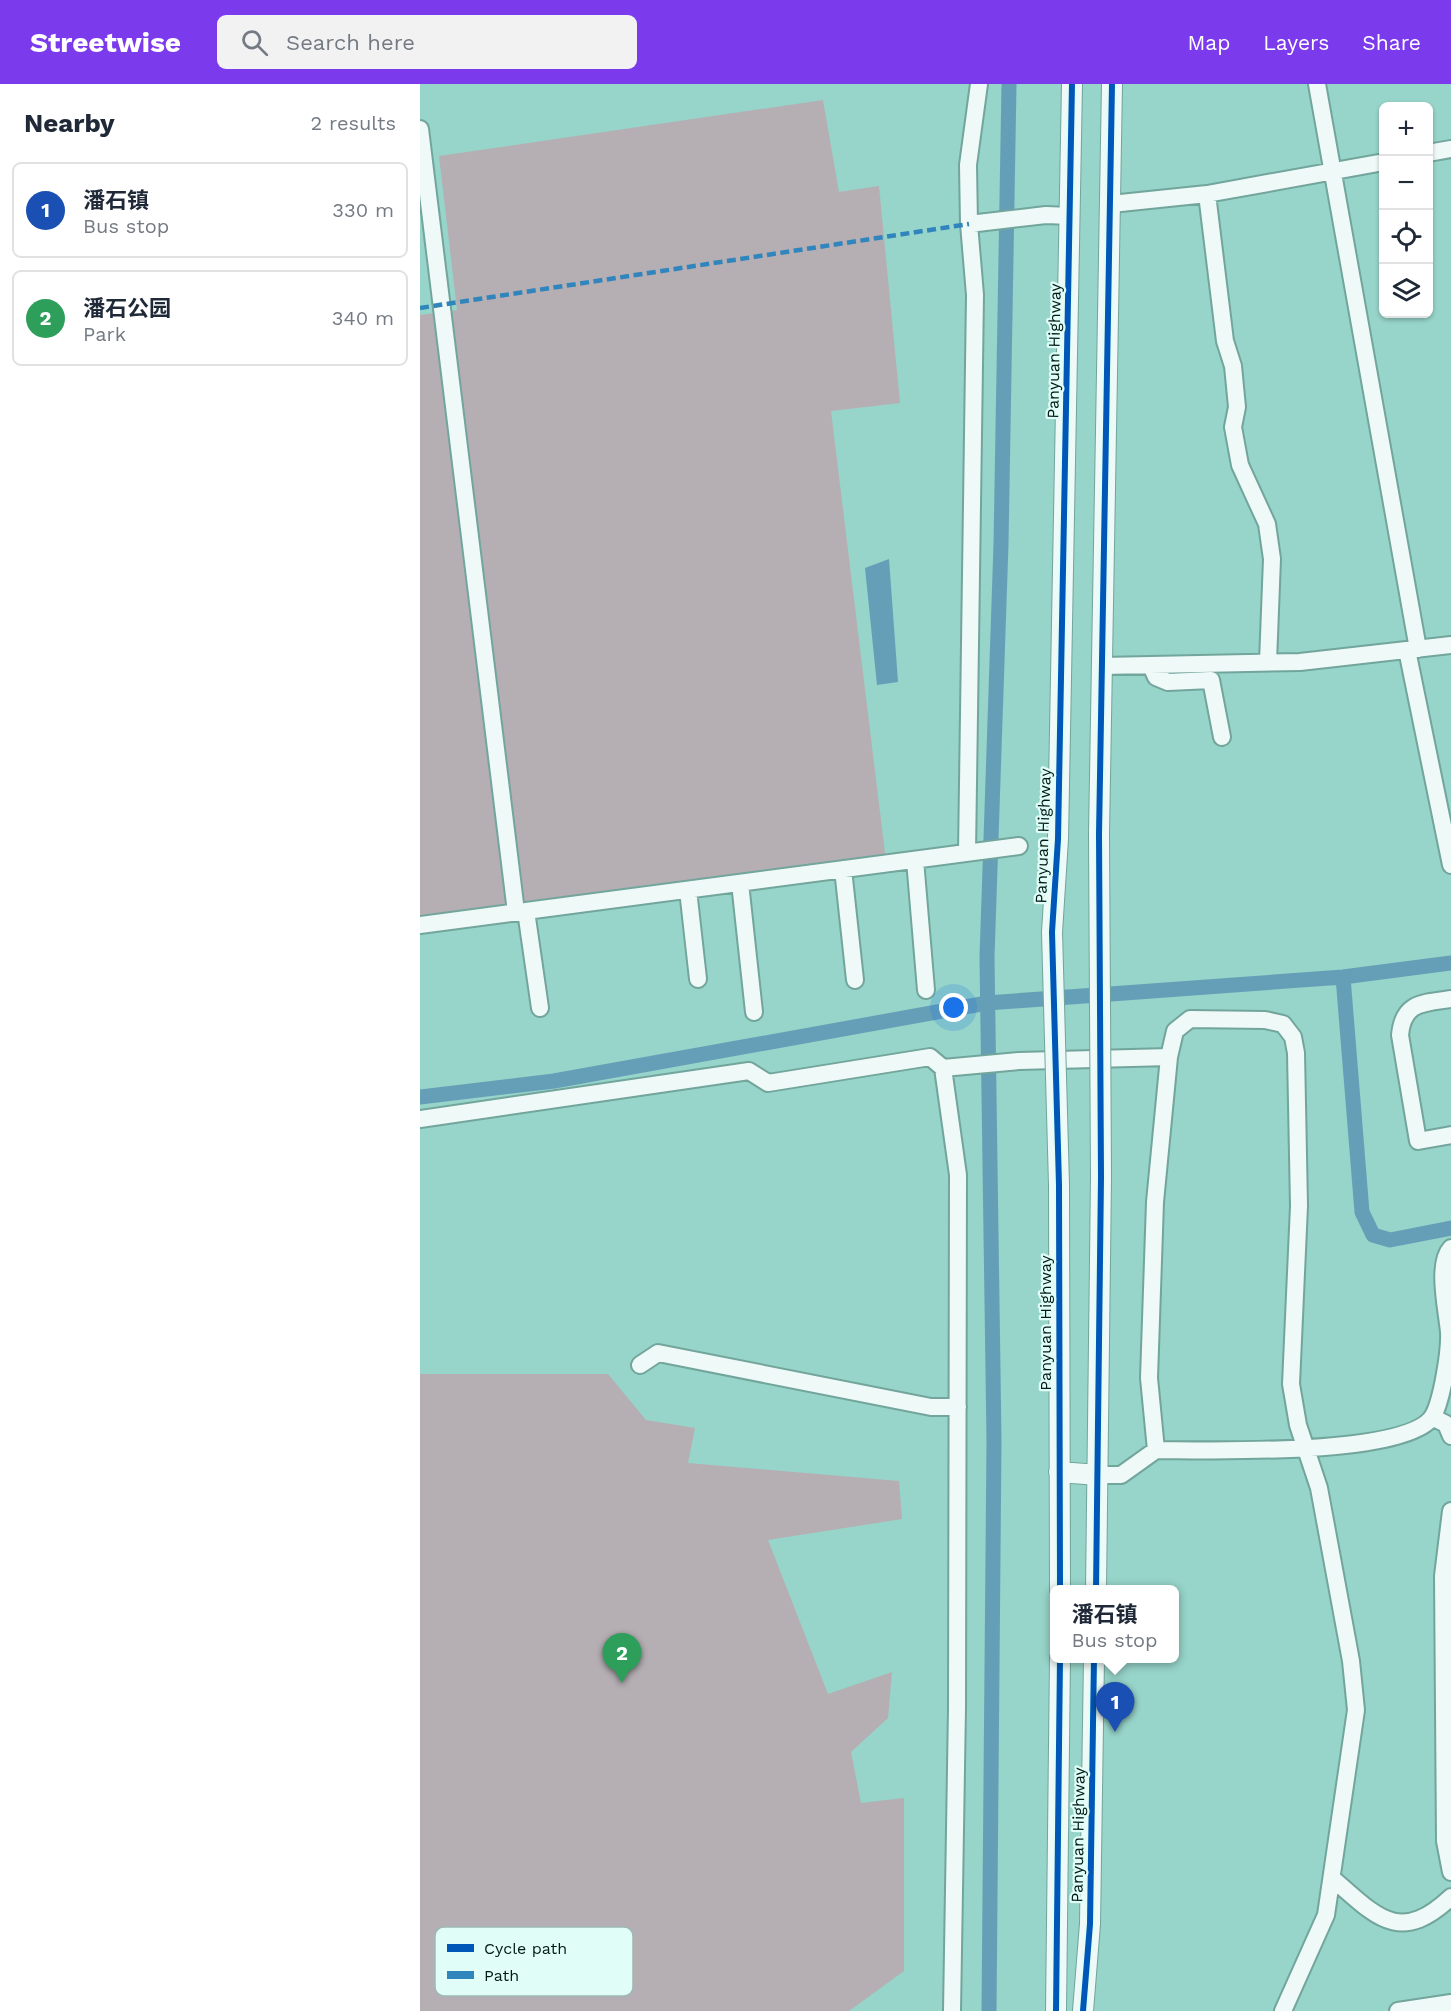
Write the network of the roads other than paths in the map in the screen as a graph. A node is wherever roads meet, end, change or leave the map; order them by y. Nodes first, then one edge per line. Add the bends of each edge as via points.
1 (979, 84) edge
2 (1072, 84) edge
3 (1112, 84) edge
4 (1317, 84) edge
5 (420, 129) edge
6 (1451, 149) edge
7 (1433, 152) edge
8 (1379, 163) edge
9 (1333, 171) junction
10 (1207, 195) junction
11 (1111, 204) junction
12 (1070, 216) junction
13 (972, 224) junction
14 (1451, 645) edge
15 (1413, 650) junction
16 (1268, 662) junction
17 (1102, 666) junction
18 (1151, 666) junction
19 (1222, 737) dead end
20 (1020, 846) dead end
21 (971, 852) junction
22 (915, 860) junction
23 (1451, 865) edge
24 (843, 869) junction
25 (740, 883) junction
26 (688, 890) junction
27 (521, 911) junction
28 (420, 925) edge
29 (698, 979) dead end
30 (855, 980) dead end
31 (926, 990) dead end
32 (1451, 999) edge
33 (540, 1008) dead end
34 (754, 1012) dead end
35 (1169, 1057) junction
36 (949, 1067) junction
37 (420, 1119) edge
38 (1451, 1135) edge
39 (1451, 1248) edge
40 (640, 1365) dead end
41 (958, 1407) junction
42 (1432, 1417) junction
43 (1451, 1436) edge
44 (1305, 1448) junction
45 (1156, 1450) junction
46 (1059, 1472) junction
47 (1098, 1475) junction
48 (1451, 1511) edge
49 (1060, 1585) edge
50 (1096, 1585) edge
51 (1060, 1663) edge
52 (1095, 1663) edge
53 (1451, 1872) edge
54 (1332, 1878) junction
55 (1451, 1897) edge
56 (1451, 2003) edge
57 (952, 2011) edge
58 (1056, 2011) edge
59 (1083, 2011) edge
60 (1283, 2011) edge
61 (1398, 2011) edge

1 - 13 street via 968,165
2 - 12 main road, Panyuan Highway
3 - 11 main road
4 - 9 street
5 - 27 street
6 - 7 street
8 - 9 street
9 - 10 street
9 - 15 street
10 - 11 street
10 - 16 street via 1225,341 1238,406 1233,427 1240,465 1267,524 1272,559
11 - 17 main road
12 - 13 street
12 - 46 main road, Panyuan Highway, bridge via 1058,839 1052,932 1059,1185
13 - 21 street via 975,295
14 - 15 street
15 - 16 street
15 - 23 street
16 - 18 street
17 - 18 street
17 - 47 main road, bridge
18 - 19 street via 1156,677 1168,682 1210,680
20 - 21 street
21 - 22 street
22 - 24 street
22 - 31 street
24 - 25 street
24 - 30 street
25 - 26 street
25 - 34 street
26 - 27 street
26 - 29 street
27 - 28 street
27 - 33 street
32 - 38 street via 1423,1003 1409,1010 1400,1035 1418,1141
35 - 36 street
35 - 44 street via 1175,1031 1190,1019 1265,1020 1283,1024 1293,1037 1299,1206 1291,1384
35 - 45 street via 1155,1202 1149,1367
36 - 37 street via 930,1057 768,1083 749,1071
36 - 41 street via 958,1175
39 - 42 street via 1444,1256 1443,1272 1450,1346
40 - 41 street via 658,1353 931,1407
41 - 57 street
42 - 43 street via 1446,1424
42 - 44 street via 1400,1434 1344,1447
44 - 45 street
44 - 54 street via 1319,1488 1355,1689 1356,1710
45 - 47 street via 1121,1475
46 - 47 main road
46 - 49 main road, Panyuan Highway
47 - 50 main road
48 - 53 street via 1443,1576 1445,1841
51 - 58 main road, Panyuan Highway
52 - 59 main road, Panyuan Highway via 1090,1924
54 - 55 street via 1364,1908 1386,1920 1406,1924 1432,1915
54 - 60 street via 1326,1915
56 - 61 street

